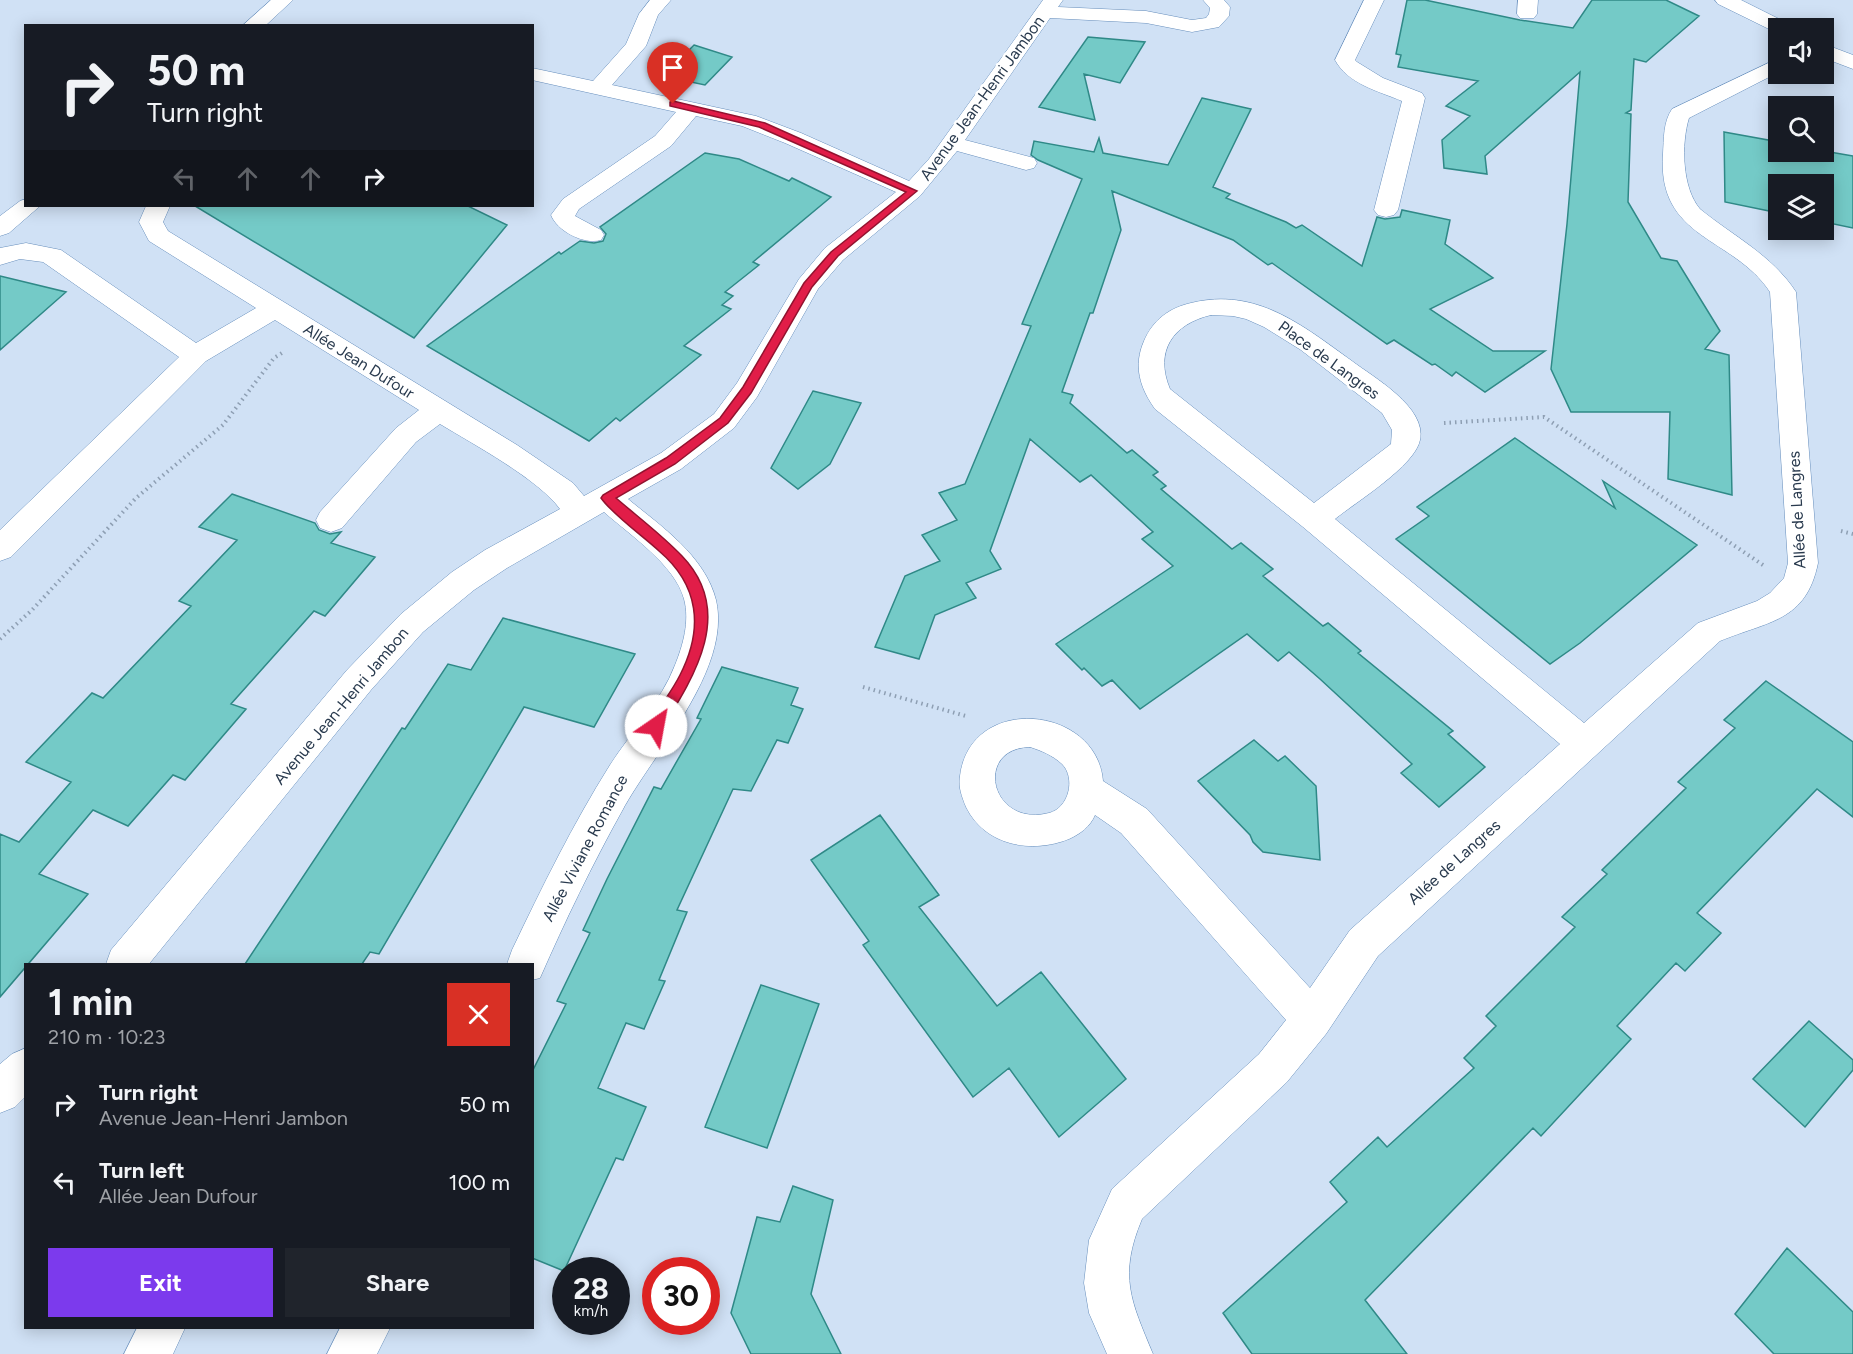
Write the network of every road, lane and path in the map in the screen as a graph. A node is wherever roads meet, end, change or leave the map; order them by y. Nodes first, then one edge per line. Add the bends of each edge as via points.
1 (283, 0) edge
2 (661, 0) edge
3 (1213, 0) edge
4 (1374, 0) edge
5 (1725, 0) edge
6 (1049, 6) edge
7 (1768, 21) edge
8 (254, 24) edge
9 (1834, 54) edge
10 (1853, 63) edge
11 (1768, 70) edge
12 (534, 74) edge
13 (599, 87) junction
14 (691, 108) junction
15 (952, 143) junction
16 (1026, 163) dead end
17 (912, 191) junction
18 (27, 207) edge
19 (158, 207) edge
20 (1386, 210) dead end
21 (0, 228) edge
22 (592, 235) dead end
23 (1, 257) edge
24 (274, 309) junction
25 (313, 333) junction
26 (197, 356) junction
27 (438, 410) junction
28 (1406, 427) junction
29 (594, 506) junction
30 (1314, 519) junction
31 (332, 520) dead end
32 (0, 549) edge
33 (1796, 587) junction
34 (0, 639) edge
35 (863, 687) dead end
36 (996, 742) junction
37 (1586, 745) junction
38 (1087, 790) junction
39 (126, 963) edge
40 (525, 963) edge
41 (1312, 1020) junction
42 (24, 1070) edge
43 (0, 1092) edge
44 (161, 1329) edge
45 (366, 1329) edge
46 (147, 1354) edge
47 (350, 1354) edge
48 (1130, 1354) edge

1 - 8 street
2 - 13 street via 649,14 636,46
3 - 6 street via 1220,7 1219,16 1200,26
4 - 20 street via 1346,64 1356,73 1414,98
5 - 7 street
6 - 15 street, Avenue Jean-Henri Jambon
9 - 10 street
11 - 33 street, Allée de Langres via 1680,114 1675,187 1695,216 1771,274 1783,292 1803,563
12 - 13 street
13 - 14 street
14 - 17 street via 762,125
14 - 22 street via 663,141 565,211 565,220
15 - 16 street
15 - 17 street, Avenue Jean-Henri Jambon
17 - 29 street, Avenue Jean-Henri Jambon via 834,254 808,285 747,390 724,420 671,461
18 - 21 street
19 - 24 street, Allée Jean Dufour via 151,222 158,236
23 - 26 street via 25,250 52,255
24 - 25 street, Allée Jean Dufour
24 - 26 street
25 - 27 street, Allée Jean Dufour
25 - 34 path via 274,358 223,425 129,505
26 - 32 street
27 - 29 street, Allée Jean Dufour via 563,491
27 - 31 street via 406,435
28 - 30 street via 1406,442 1399,454
28 - 30 street, Place de Langres via 1383,399 1288,328 1257,313 1225,307 1199,309 1177,318 1163,330 1151,363 1158,394
28 - 33 path via 1544,417
29 - 39 street, Avenue Jean-Henri Jambon via 463,581 412,622
29 - 40 street, Allée Viviane Romance via 678,559 700,600 700,636 686,678 624,773
30 - 37 street, Place de Langres
33 - 37 street, Allée de Langres via 1768,611 1709,632
35 - 36 path via 965,716
36 - 38 street via 1012,734 1049,734 1066,743 1078,756 1086,773
36 - 38 street via 983,755 977,771 977,788 984,805 997,819 1014,828 1054,830 1070,821 1082,806
37 - 41 street, Allée de Langres via 1364,943
38 - 41 street via 1134,821
41 - 48 street, Allée de Langres via 1273,1068 1127,1204 1109,1251 1106,1283 1112,1313
42 - 43 street
44 - 46 street
45 - 47 street

